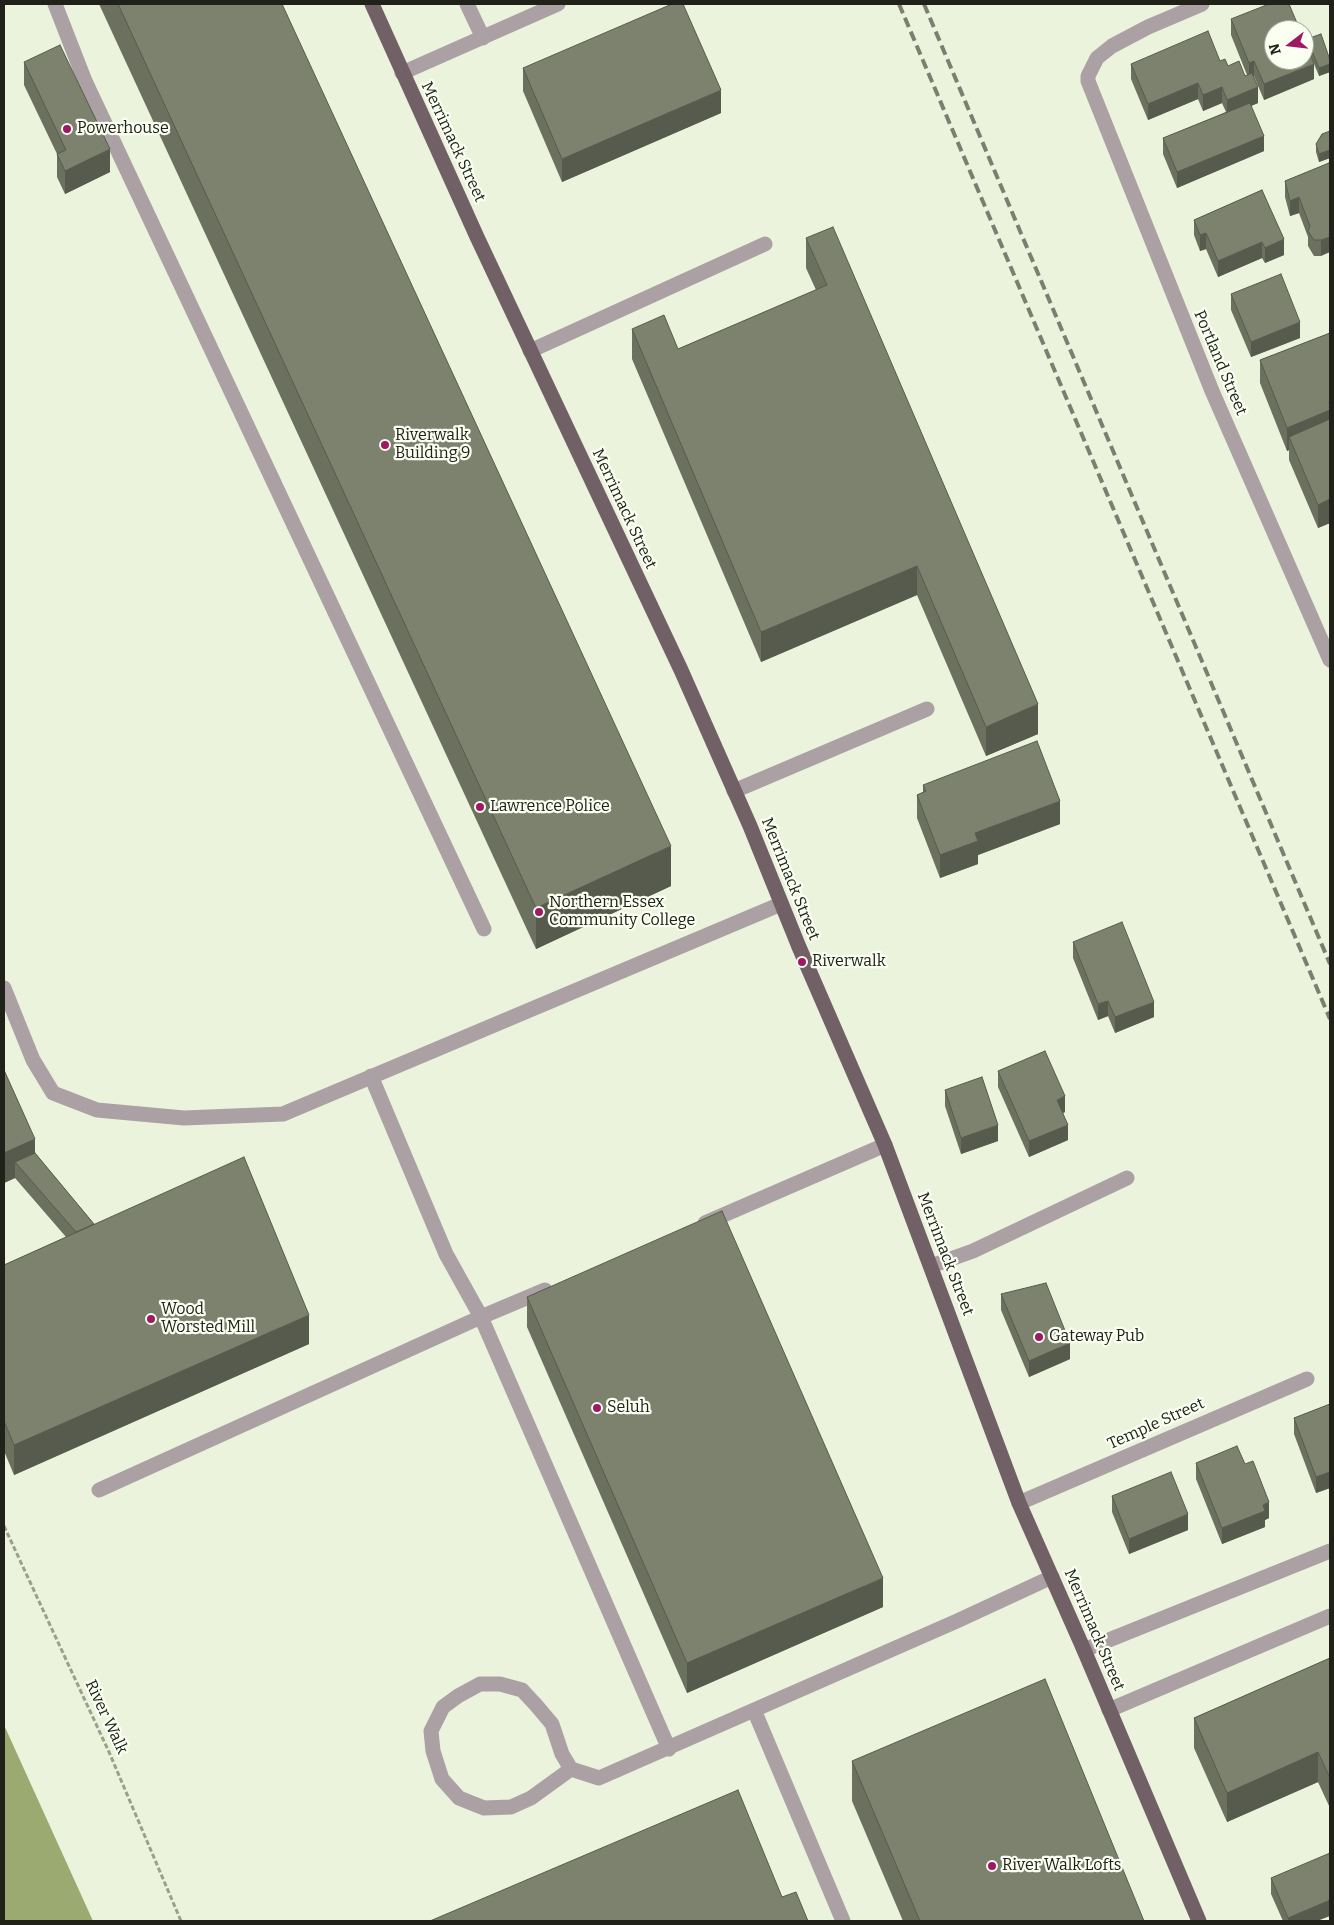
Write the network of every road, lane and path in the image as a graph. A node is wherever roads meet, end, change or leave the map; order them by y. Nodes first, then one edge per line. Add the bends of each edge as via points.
1 (55, 4) edge
2 (372, 4) edge
3 (467, 4) edge
4 (558, 4) edge
5 (1202, 4) edge
6 (483, 38) junction
7 (402, 73) junction
8 (765, 244) dead end
9 (530, 351) junction
10 (1330, 660) edge
11 (927, 709) dead end
12 (734, 791) junction
13 (781, 904) junction
14 (484, 929) dead end
15 (4, 988) edge
16 (371, 1076) junction
17 (885, 1145) junction
18 (1128, 1178) dead end
19 (690, 1229) edge
20 (931, 1266) junction
21 (563, 1283) edge
22 (481, 1317) junction
23 (1306, 1379) dead end
24 (100, 1490) dead end
25 (1019, 1503) junction
26 (4, 1526) edge
27 (1330, 1551) edge
28 (1052, 1577) junction
29 (1330, 1616) edge
30 (1084, 1650) junction
31 (754, 1710) junction
32 (1109, 1710) junction
33 (669, 1749) junction
34 (571, 1769) junction
35 (181, 1921) edge
36 (843, 1921) edge
37 (1199, 1921) edge

1 - 14 street via 85,81
2 - 7 main road, Merrimack Street
3 - 6 street
4 - 6 street
5 - 10 street, Portland Street via 1112,46 1097,58 1088,76 1090,90 1212,391
6 - 7 street
7 - 9 main road, Merrimack Street
8 - 9 street
9 - 12 main road, Merrimack Street via 681,670
11 - 12 street
12 - 13 main road, Merrimack Street
13 - 16 street
13 - 17 main road, Merrimack Street
15 - 16 street via 33,1060 53,1093 96,1110 184,1118 284,1114
16 - 22 street via 446,1254
17 - 19 street
17 - 20 main road, Merrimack Street
18 - 20 street via 973,1251
20 - 25 main road, Merrimack Street
21 - 22 street
22 - 24 street
22 - 33 street
23 - 25 street, Temple Street
25 - 28 main road, Merrimack Street
26 - 35 path, River Walk via 109,1752
27 - 30 street
28 - 30 main road, Merrimack Street
28 - 31 street
29 - 32 street
30 - 32 main road, Merrimack Street
31 - 33 street
31 - 36 street
32 - 37 main road, Merrimack Street
33 - 34 street via 599,1778
34 - 34 street via 552,1724 522,1690 500,1684 480,1684 458,1696 443,1707 431,1731 433,1751 442,1779 459,1798 484,1808 511,1807 531,1798

